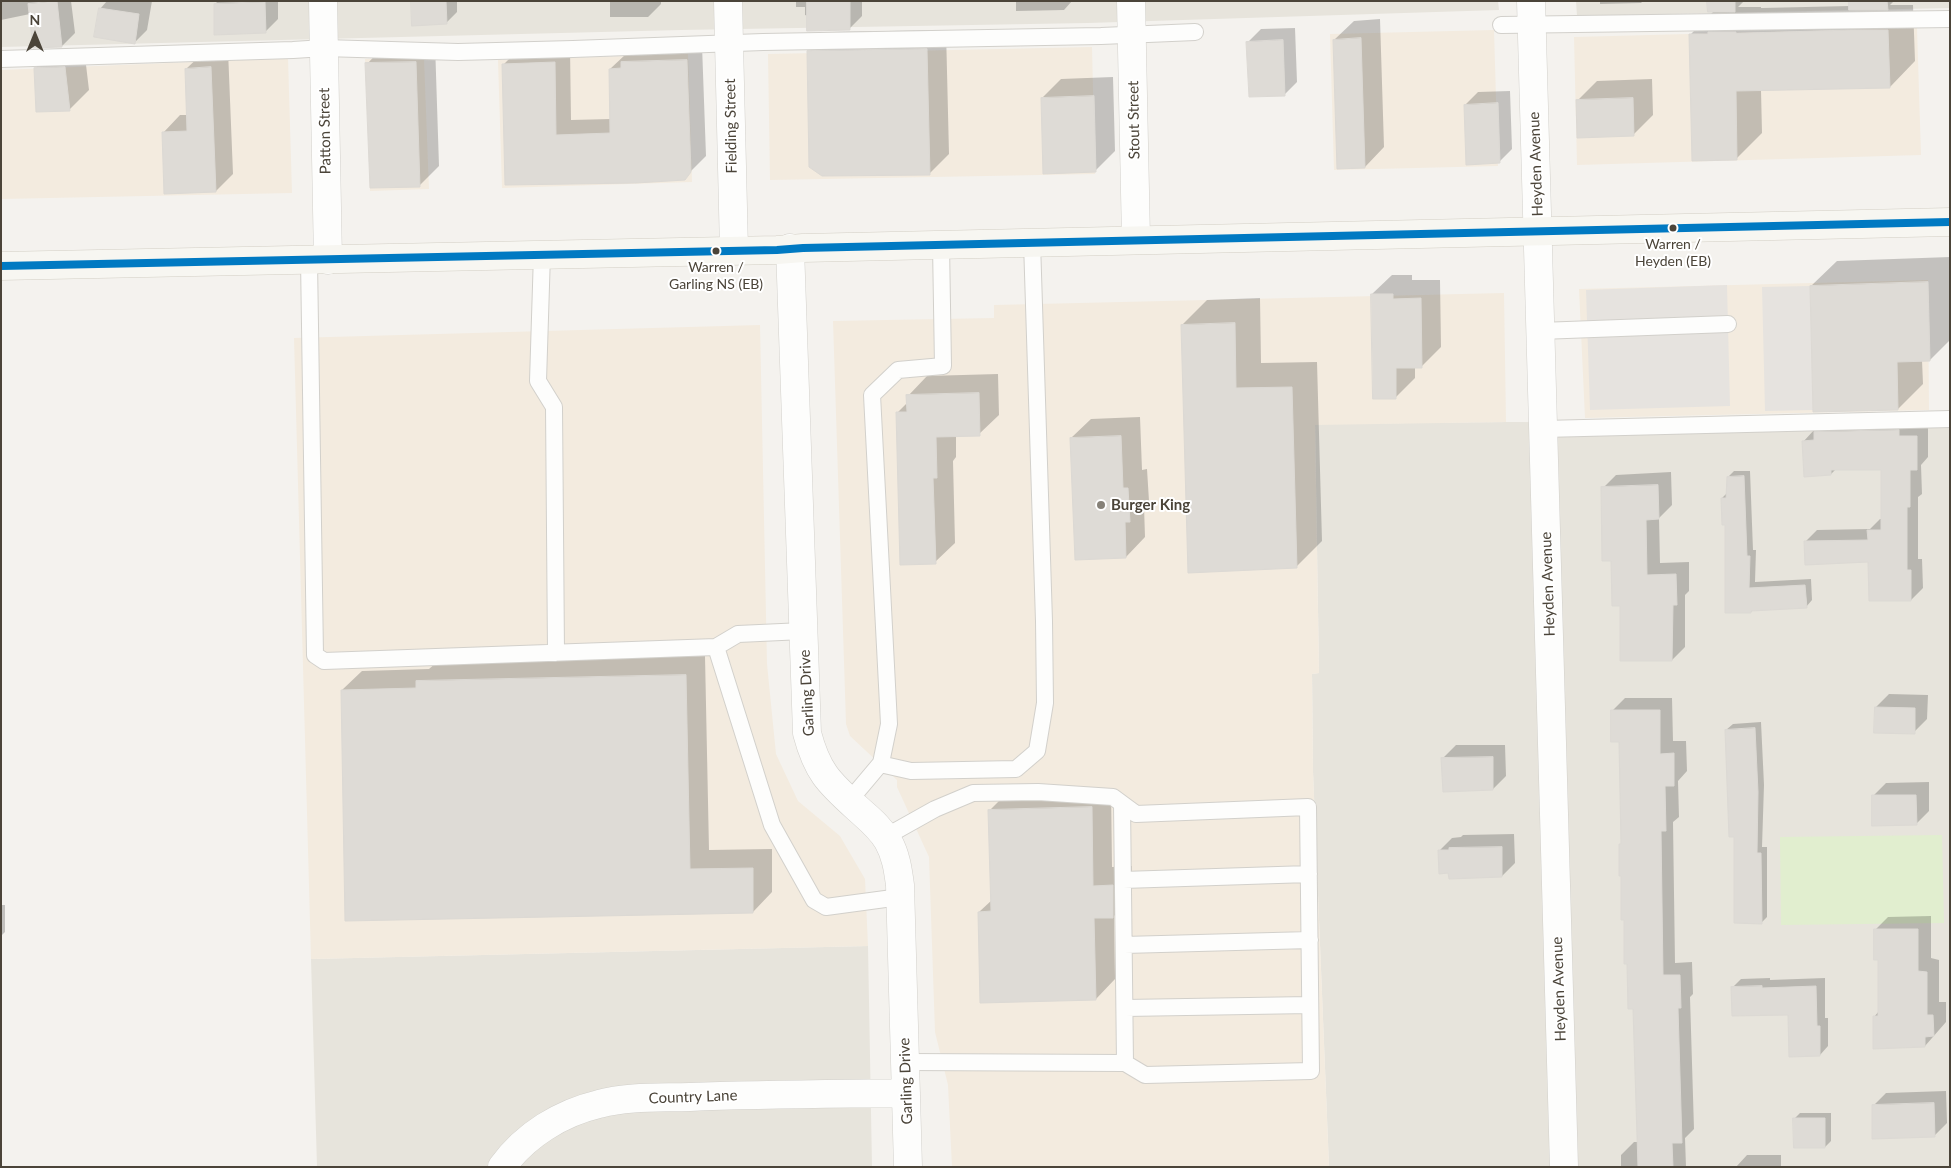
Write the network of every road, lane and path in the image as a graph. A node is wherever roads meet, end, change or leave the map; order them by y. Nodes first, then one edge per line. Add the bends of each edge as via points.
1 (323, 1) edge
2 (728, 1) edge
3 (1131, 1) edge
4 (1532, 13) edge
5 (1950, 19) edge
6 (1501, 25) dead end
7 (1195, 32) dead end
8 (1132, 35) junction
9 (729, 44) junction
10 (324, 48) junction
11 (1, 59) edge
12 (1950, 222) edge
13 (1538, 230) junction
14 (1136, 240) junction
15 (1032, 242) junction
16 (941, 245) junction
17 (790, 248) junction
18 (734, 250) junction
19 (542, 254) junction
20 (319, 260) junction
21 (1, 266) edge
22 (1728, 324) dead end
23 (1540, 330) junction
24 (1950, 419) edge
25 (1543, 429) junction
26 (803, 631) junction
27 (716, 647) junction
28 (556, 653) junction
29 (880, 764) junction
30 (849, 801) junction
31 (1122, 804) junction
32 (885, 837) junction
33 (1309, 874) junction
34 (1123, 880) junction
35 (900, 897) junction
36 (1310, 940) junction
37 (1124, 945) junction
38 (1310, 1005) junction
39 (1125, 1008) junction
40 (905, 1062) junction
41 (1125, 1063) junction
42 (906, 1093) junction
43 (502, 1167) edge
44 (908, 1167) edge
45 (1564, 1167) edge

1 - 10 street, Patton Street
2 - 9 street, Fielding Street
3 - 8 street, Stout Street
4 - 5 lane
4 - 6 lane
4 - 13 street, Heyden Avenue
7 - 8 lane
8 - 9 lane
8 - 14 street, Stout Street
9 - 10 lane via 458,52
9 - 18 street, Fielding Street
10 - 11 lane
10 - 20 street, Patton Street
12 - 13 main road
13 - 14 main road
13 - 23 street, Heyden Avenue
14 - 15 main road
15 - 16 main road
15 - 29 lane via 1045,703 1037,751 1016,770 912,771
16 - 17 main road
16 - 29 lane via 944,366 898,370 872,395 889,724
17 - 18 main road
17 - 26 street, Garling Drive
18 - 19 main road
19 - 20 main road
19 - 28 lane via 538,381 554,407
20 - 21 main road
20 - 28 lane via 315,655 324,661
22 - 23 lane
23 - 25 street, Heyden Avenue
24 - 25 lane
25 - 45 street, Heyden Avenue
26 - 27 lane via 738,634
26 - 30 street, Garling Drive via 807,733 812,755 824,775
27 - 28 lane
27 - 35 lane via 772,825 814,900 826,907
29 - 30 lane
30 - 32 street, Garling Drive
31 - 32 lane via 1113,797 1038,792 974,793 934,809
31 - 33 lane via 1136,814 1308,807
31 - 34 lane
32 - 35 street, Garling Drive via 897,862
33 - 34 lane
33 - 36 lane
34 - 37 lane
35 - 40 street, Garling Drive
36 - 37 lane
36 - 38 lane
37 - 39 lane
38 - 39 lane
38 - 41 lane via 1311,1071 1145,1075
39 - 41 lane
40 - 41 lane
40 - 42 street, Garling Drive
42 - 43 street, Country Lane via 729,1095 629,1099 599,1104 563,1116 531,1136
42 - 44 street, Garling Drive

